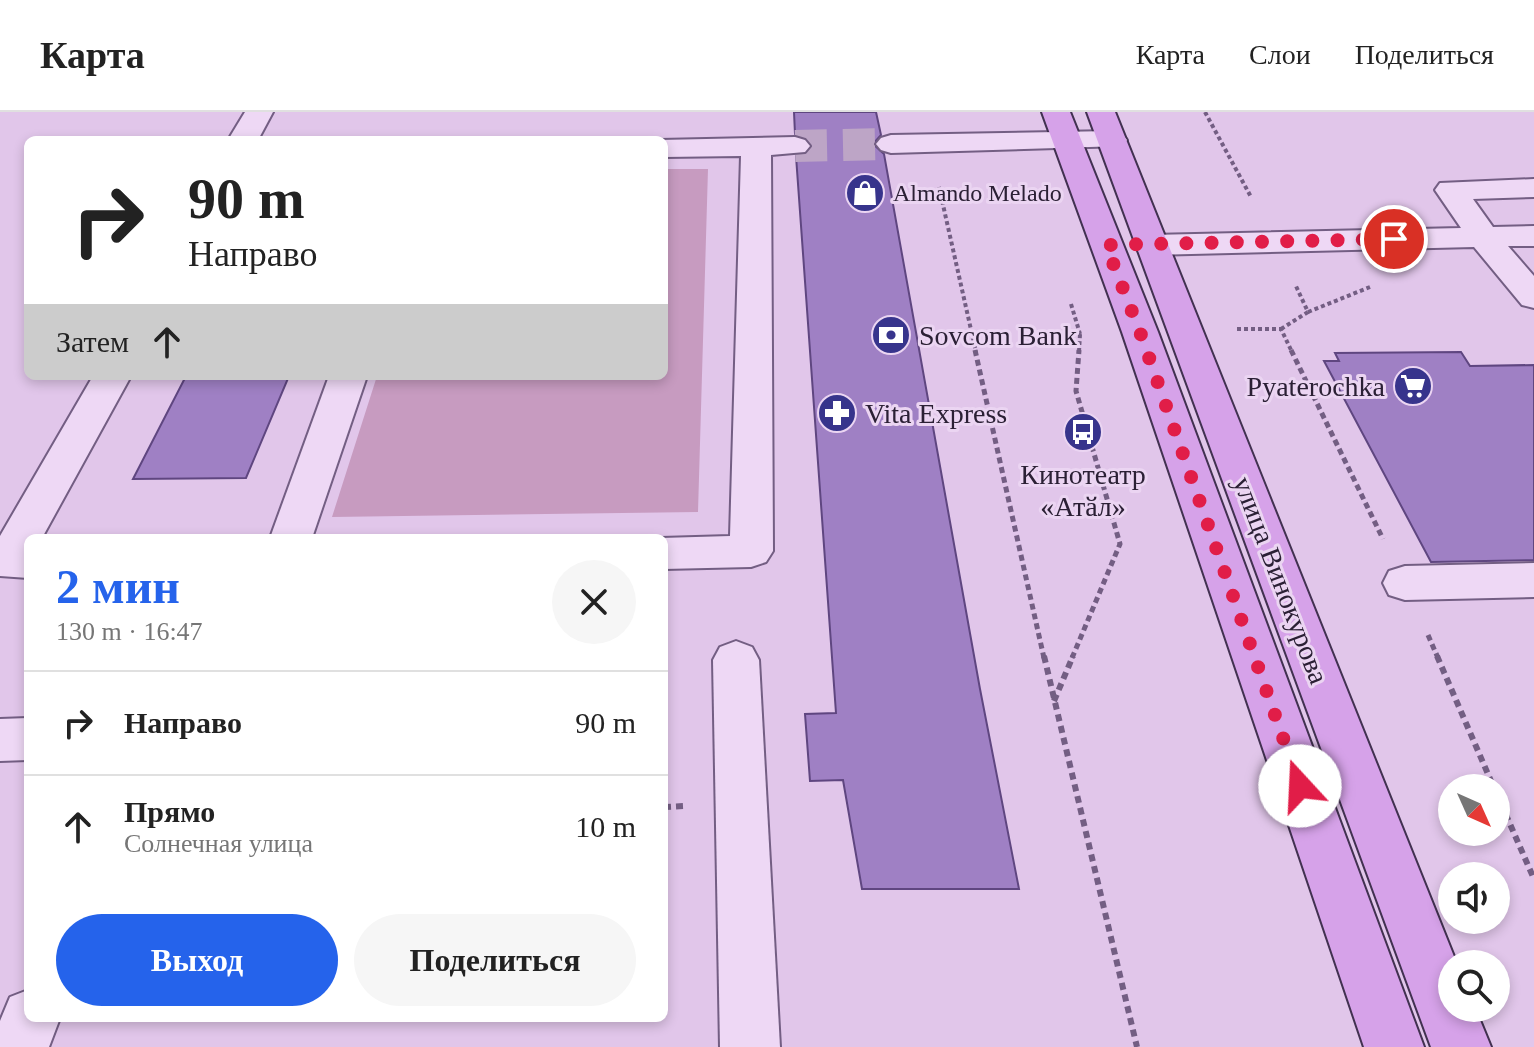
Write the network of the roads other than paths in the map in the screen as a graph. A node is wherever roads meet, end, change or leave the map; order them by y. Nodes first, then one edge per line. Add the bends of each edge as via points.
1 (259, 112) edge
2 (941, 112) edge
3 (1062, 126) edge
4 (1107, 126) edge
5 (245, 136) edge
6 (985, 142) junction
7 (891, 144) tunnel mouth
8 (795, 146) tunnel mouth
9 (756, 147) junction
10 (668, 148) edge
11 (1534, 188) edge
12 (1534, 236) edge
13 (1483, 237) junction
14 (1128, 245) junction
15 (1534, 298) edge
16 (110, 380) edge
17 (347, 380) edge
18 (292, 534) edge
19 (668, 553) edge
20 (24, 562) edge
21 (1534, 580) edge
22 (1405, 583) road end
23 (736, 660) dead end
24 (24, 739) edge
25 (0, 740) edge
26 (29, 1022) edge
27 (19, 1047) edge
28 (750, 1047) edge
29 (1394, 1047) edge
30 (1461, 1047) edge

1 - 5 street
2 - 6 street
3 - 4 street
3 - 6 street
3 - 14 main road, улица Винокурова
4 - 14 main road, улица Винокурова
6 - 7 street
8 - 9 street
9 - 10 street
9 - 19 street via 751,551
11 - 13 street via 1451,190
12 - 13 street
13 - 14 street
13 - 15 street
14 - 29 main road, улица Винокурова via 1140,332
14 - 30 main road, улица Винокурова
16 - 20 street via 7,562
17 - 18 street
21 - 22 street
23 - 28 street
24 - 25 street
26 - 27 street

